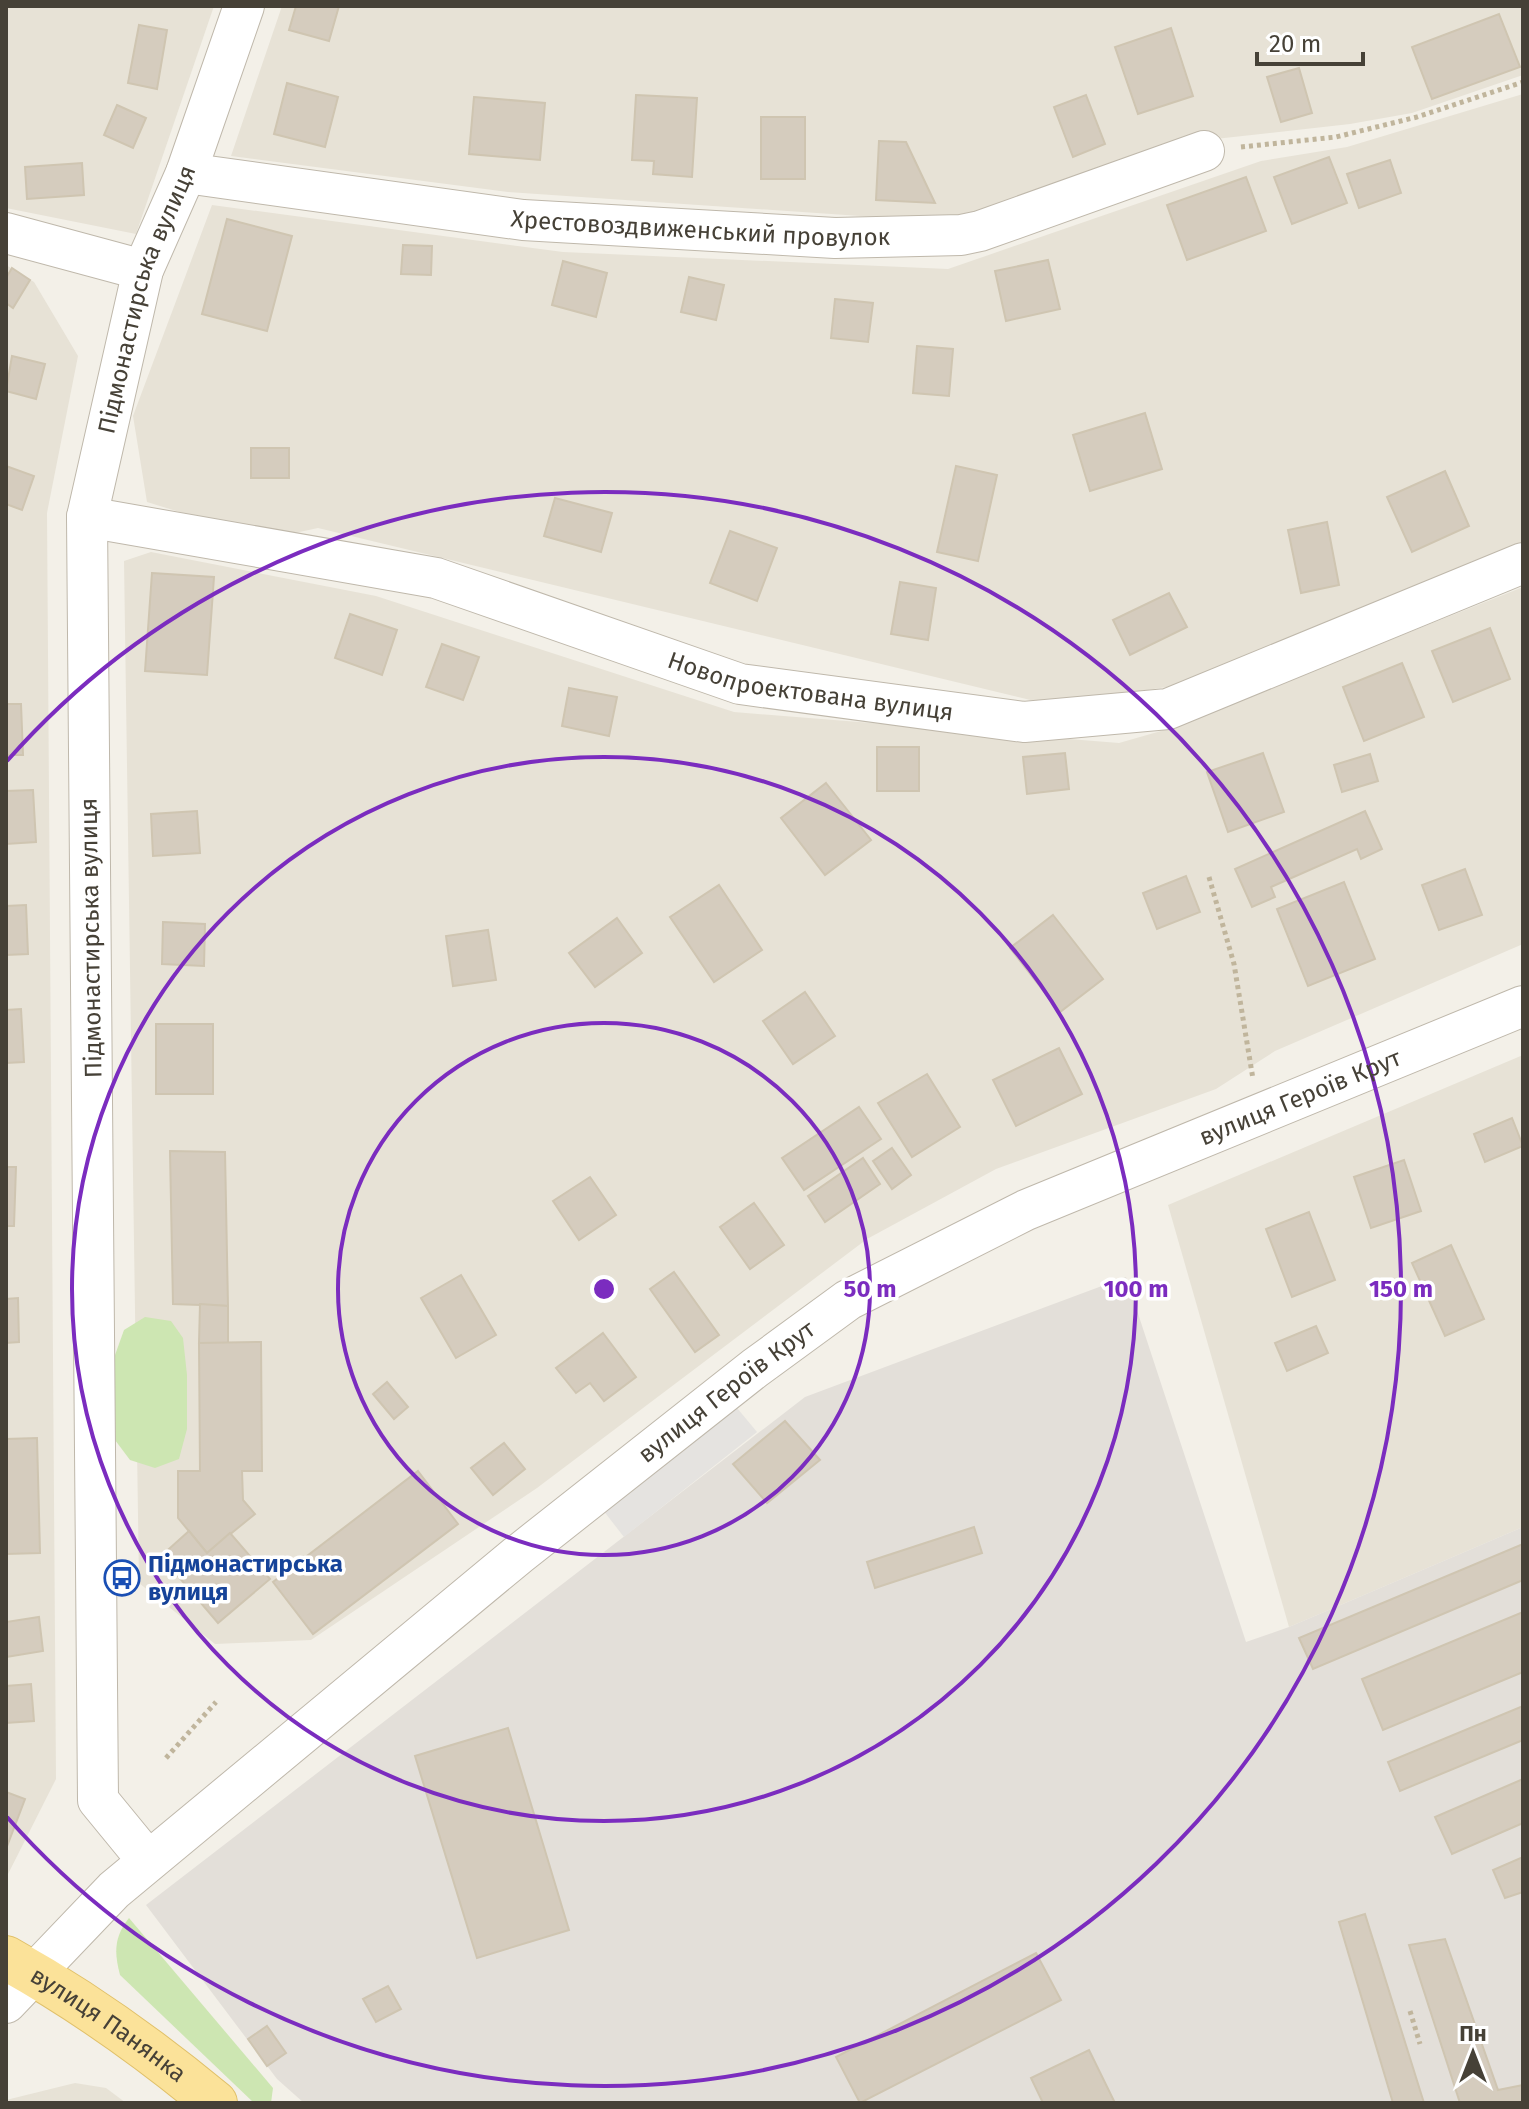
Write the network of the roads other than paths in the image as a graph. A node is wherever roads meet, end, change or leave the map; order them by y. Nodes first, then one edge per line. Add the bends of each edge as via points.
1 (244, 6) edge
2 (1204, 151) road end
3 (186, 173) junction
4 (6, 233) edge
5 (143, 270) junction
6 (87, 517) junction
7 (1523, 563) edge
8 (1523, 1006) edge
9 (148, 1861) junction
10 (15, 1978) edge
11 (215, 2103) edge

1 - 3 street, Підмонастирська вулиця
2 - 3 street, Хрестовоздвиженський провулок via 970,233 835,238 523,220
3 - 5 street, Підмонастирська вулиця
4 - 5 street
5 - 6 street, Підмонастирська вулиця
6 - 7 street, Новопроектована вулиця via 436,578 740,684 1024,722 1168,709
6 - 9 street, Підмонастирська вулиця via 98,1800
8 - 9 street, вулиця Героїв Крут via 1026,1210 848,1300 518,1555
9 - 10 street
10 - 11 main road, вулиця Панянка via 88,2008

